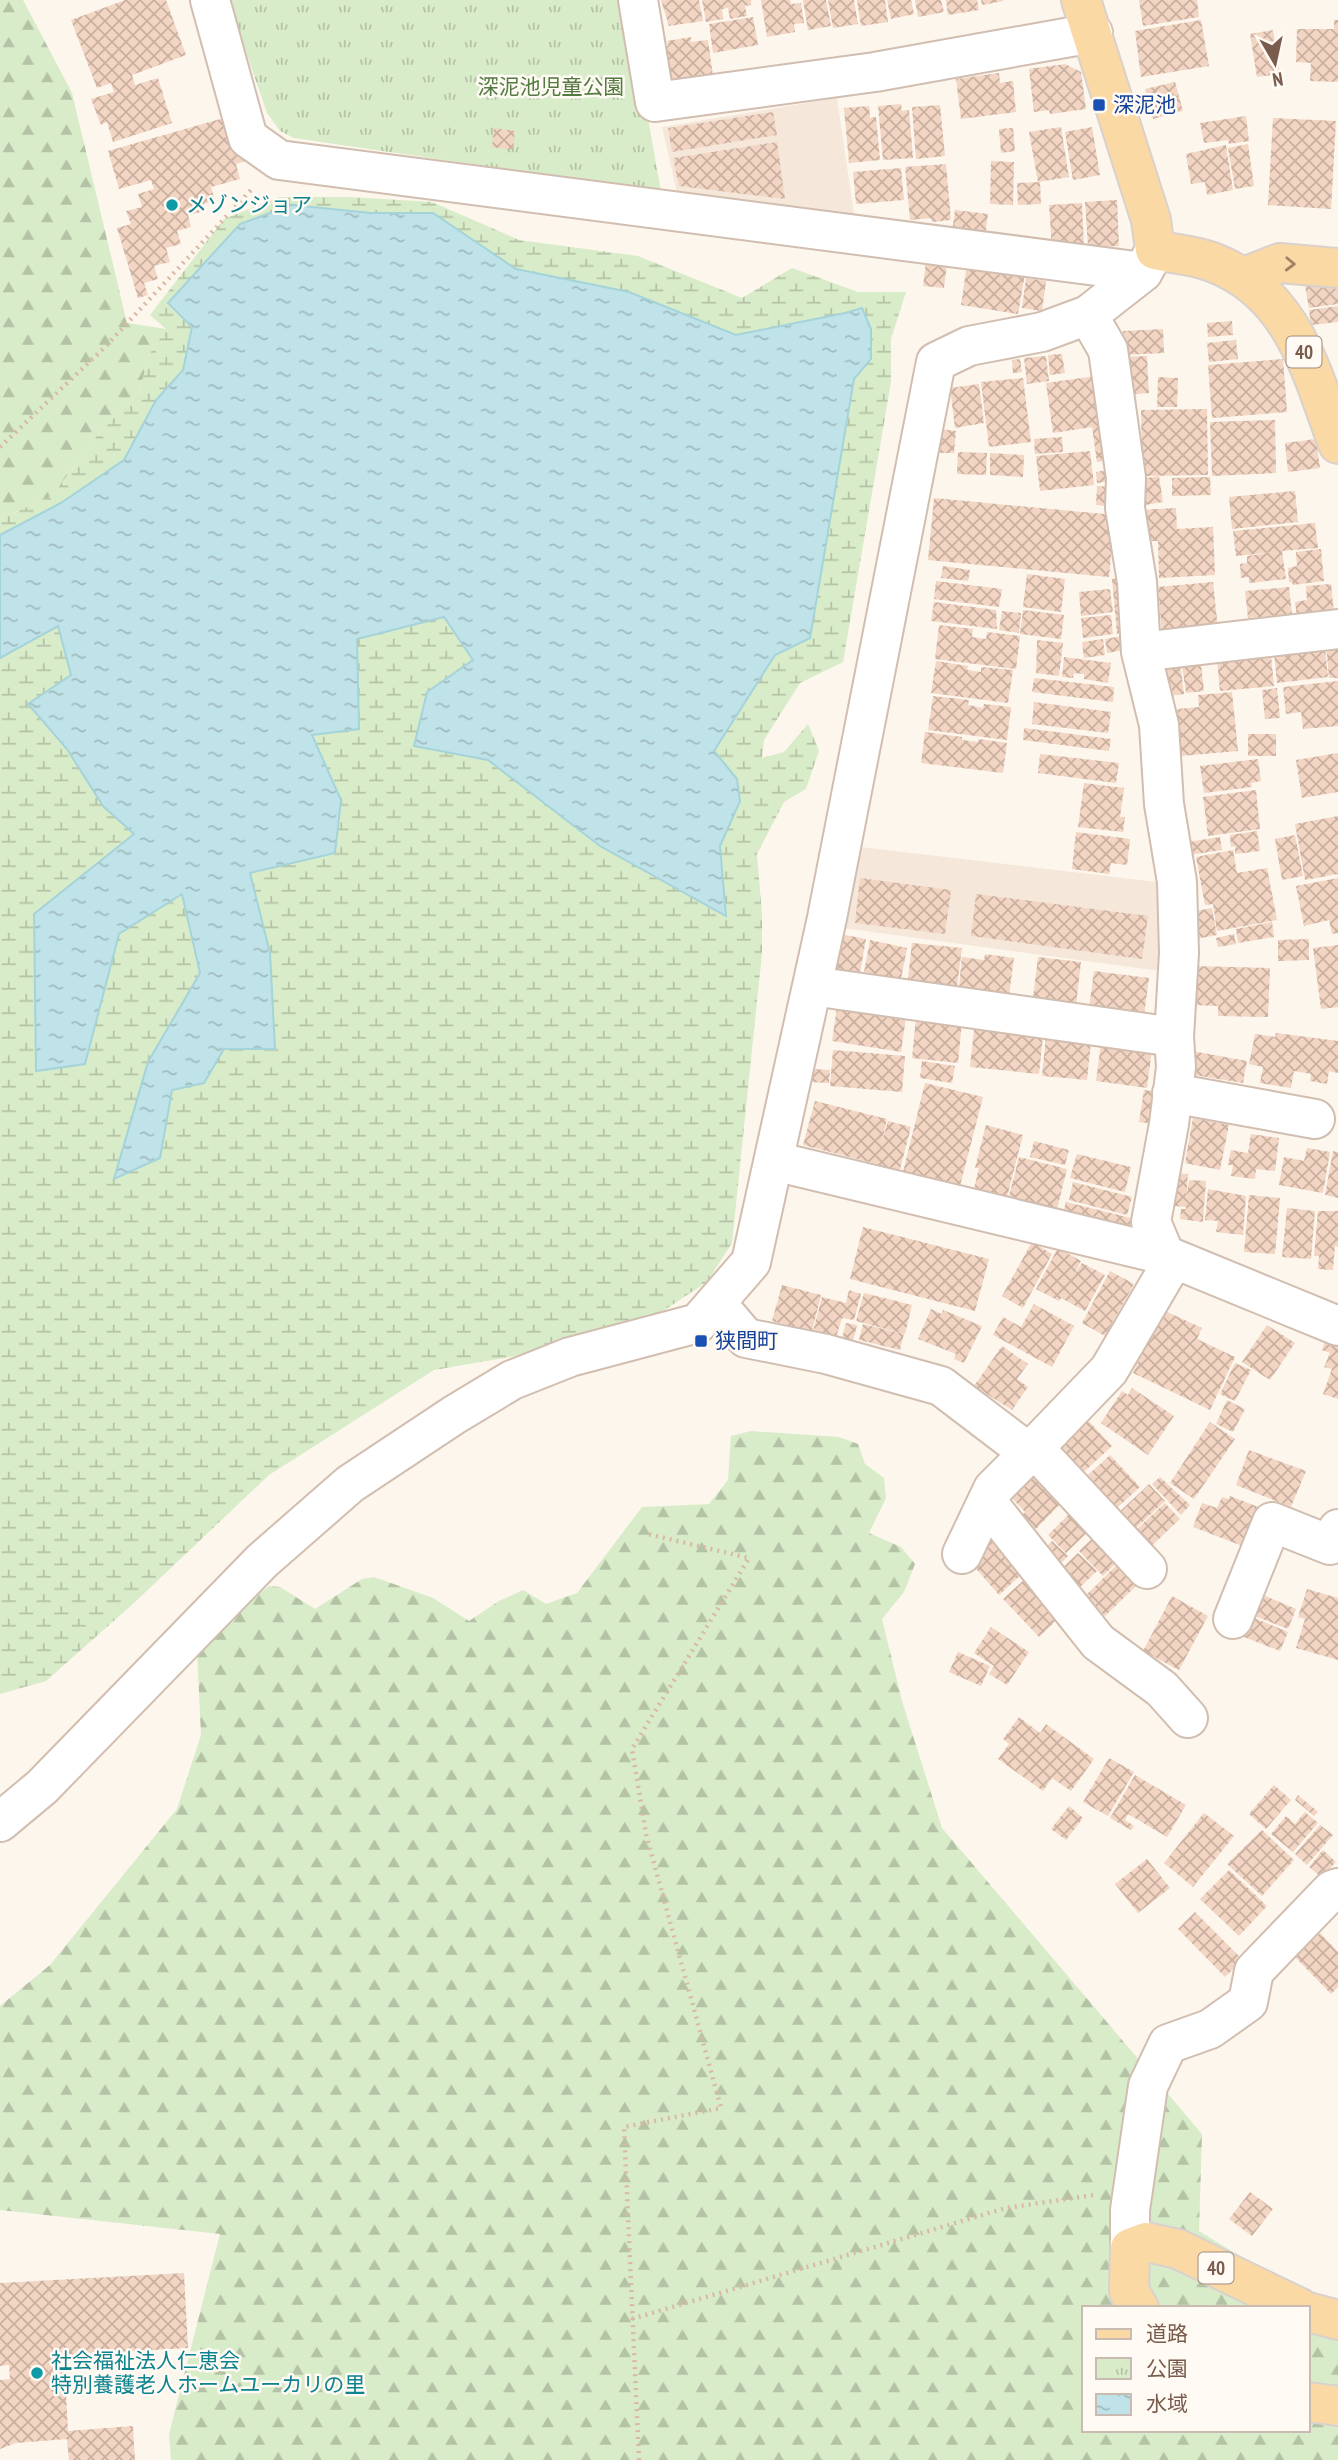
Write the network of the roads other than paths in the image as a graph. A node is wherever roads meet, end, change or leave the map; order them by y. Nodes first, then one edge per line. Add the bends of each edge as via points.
1 (210, 0) edge
2 (638, 0) edge
3 (1087, 16) edge
4 (1149, 261) junction
5 (1338, 268) edge
6 (1244, 276) junction
7 (1088, 316) junction
8 (1338, 444) edge
9 (1338, 629) edge
10 (1141, 652) junction
11 (812, 986) junction
12 (1174, 1037) junction
13 (1172, 1093) junction
14 (1315, 1119) dead end
15 (774, 1161) junction
16 (1170, 1257) junction
17 (717, 1304) junction
18 (1338, 1326) edge
19 (1032, 1451) junction
20 (987, 1502) junction
21 (1338, 1529) edge
22 (962, 1554) dead end
23 (1147, 1569) dead end
24 (1233, 1619) dead end
25 (1188, 1717) dead end
26 (0, 1822) edge
27 (1338, 1888) edge
28 (1130, 2248) junction
29 (1138, 2306) edge
30 (1296, 2306) edge
31 (1310, 2313) edge
32 (1338, 2320) edge
33 (1310, 2402) edge
34 (1338, 2406) edge

1 - 4 street via 248,138 279,160
2 - 3 street via 655,102 875,72
3 - 4 main road via 1151,220
4 - 6 main road, 40 via 1210,261
4 - 7 street
6 -> 5 main road via 1280,263
6 - 8 main road, 40 via 1272,301 1301,345
7 - 10 street via 1108,350 1126,478 1125,508 1137,582
7 - 11 street via 1042,332 969,346 936,362
9 - 10 street
10 - 12 street via 1159,725 1164,804 1177,882
11 - 12 street
11 - 15 street
12 - 13 street
13 - 14 street
13 - 16 street via 1150,1222
15 - 16 street
15 - 17 street via 751,1262
16 - 18 street
16 - 19 street via 1109,1370
17 - 19 street via 746,1338 826,1354 941,1386
17 - 26 street via 698,1323 570,1357 512,1380 350,1485 262,1561 42,1787
19 - 20 street via 993,1489
19 - 23 street
20 - 22 street
20 - 25 street via 1098,1642 1162,1689
21 - 24 street via 1330,1545 1272,1522
27 - 28 street via 1254,1971 1248,2002 1210,2029 1168,2044 1148,2086
28 - 29 main road via 1129,2291
28 - 30 main road, 40 via 1146,2242 1178,2249
31 - 32 main road
33 - 34 main road

